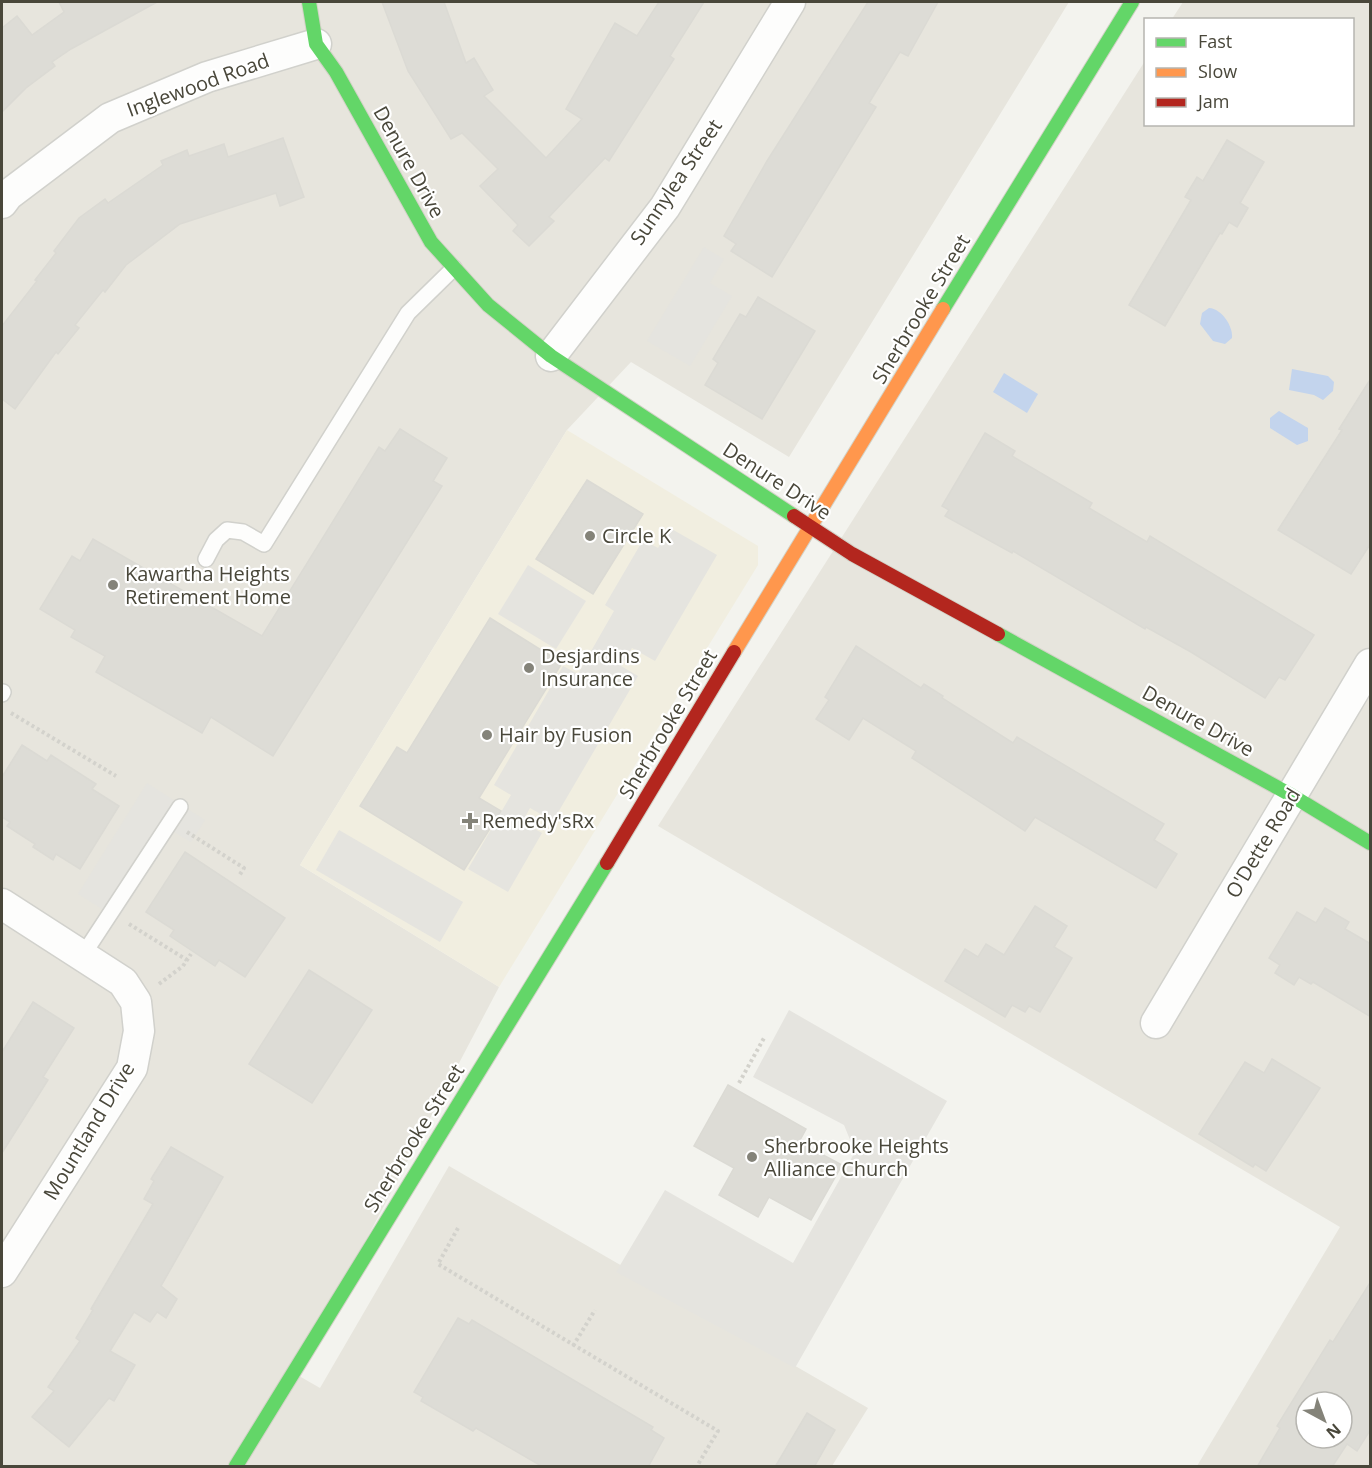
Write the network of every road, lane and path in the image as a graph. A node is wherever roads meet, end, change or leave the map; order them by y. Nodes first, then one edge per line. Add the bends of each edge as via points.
1 (309, 2) edge
2 (790, 2) edge
3 (1132, 2) edge
4 (316, 44) junction
5 (2, 203) edge
6 (454, 268) junction
7 (551, 356) junction
8 (811, 525) junction
9 (206, 559) dead end
10 (1371, 664) edge
11 (2, 698) edge
12 (116, 776) dead end
13 (1291, 795) junction
14 (180, 807) dead end
15 (170, 822) junction
16 (1371, 843) edge
17 (239, 876) dead end
18 (2, 904) edge
19 (111, 913) junction
20 (191, 954) dead end
21 (83, 955) junction
22 (187, 960) junction
23 (136, 1002) junction
24 (1156, 1023) dead end
25 (764, 1038) dead end
26 (739, 1083) dead end
27 (458, 1228) dead end
28 (2, 1272) edge
29 (595, 1310) dead end
30 (573, 1346) junction
31 (236, 1467) edge
32 (697, 1467) edge

1 - 4 main road, Denure Drive
2 - 7 street, Sunnylea Street via 665,207
3 - 8 main road, Sherbrooke Street
4 - 5 street, Inglewood Road via 207,77 110,118
4 - 6 main road, Denure Drive via 336,72 431,242
6 - 7 main road, Denure Drive via 488,305
6 - 9 lane via 408,313 264,544 243,532 228,530 216,540
7 - 8 main road, Denure Drive
8 - 13 main road, Denure Drive via 852,554
8 - 31 main road, Sherbrooke Street
10 - 13 street, O'Dette Road
11 - 12 path
13 - 16 main road, Denure Drive
13 - 24 street, O'Dette Road
14 - 15 lane
15 - 17 path via 244,868
15 - 19 lane
18 - 21 street
19 - 21 lane
19 - 22 path
20 - 22 path
21 - 23 street via 123,982
22 - 23 path
23 - 28 street, Mountland Drive via 139,1031 132,1068
25 - 26 path
27 - 30 path via 438,1264
29 - 30 path
30 - 32 path via 718,1431

